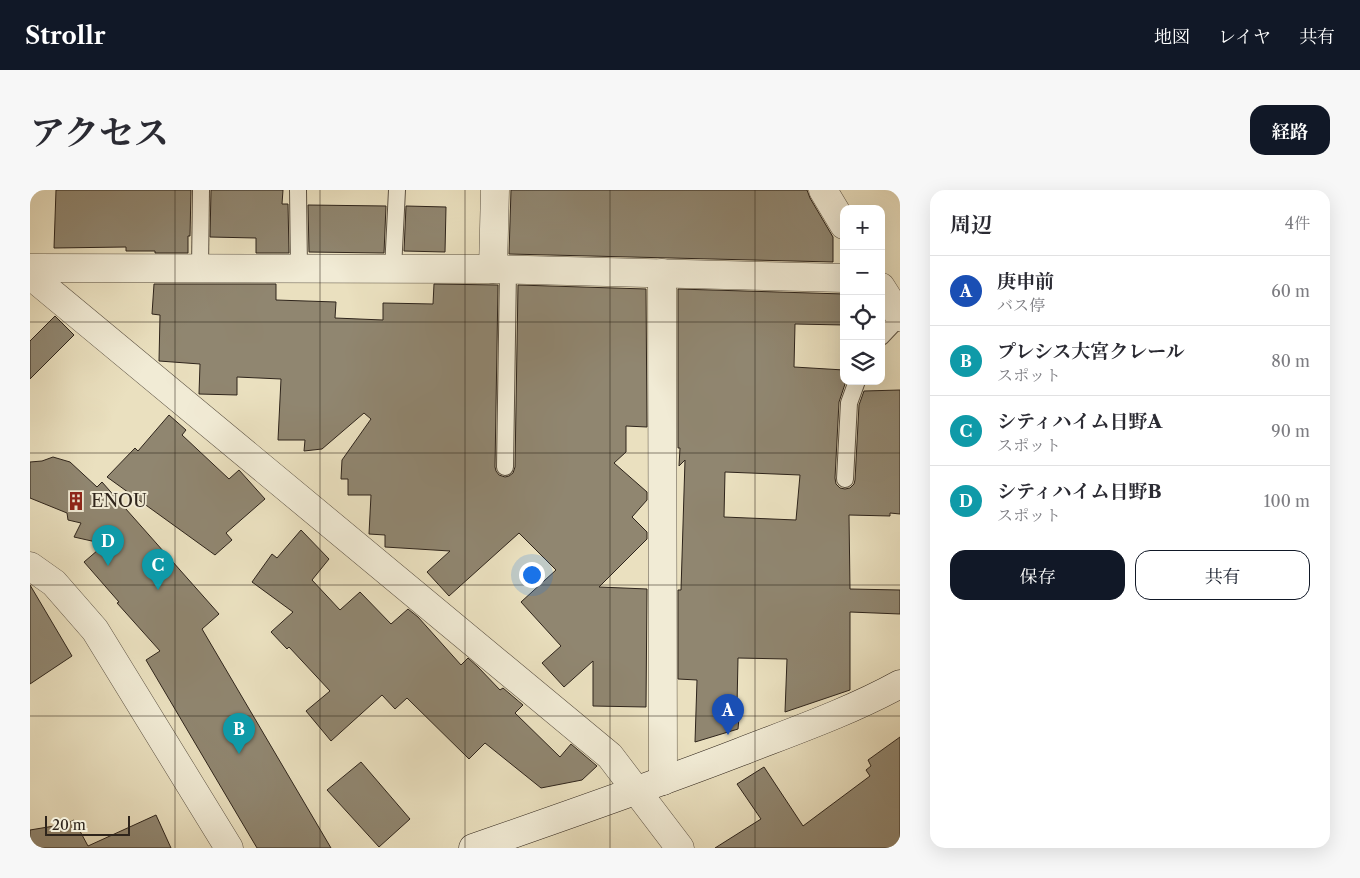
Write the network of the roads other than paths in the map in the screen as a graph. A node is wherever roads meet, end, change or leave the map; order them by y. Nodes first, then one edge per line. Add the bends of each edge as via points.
1 (201, 190) edge
2 (298, 190) edge
3 (396, 190) edge
4 (495, 190) edge
5 (823, 190) edge
6 (840, 218) edge
7 (30, 268) edge
8 (200, 268) junction
9 (299, 269) junction
10 (393, 269) junction
11 (501, 270) junction
12 (662, 273) junction
13 (30, 275) edge
14 (840, 278) edge
15 (885, 293) edge
16 (900, 317) edge
17 (885, 333) edge
18 (856, 385) edge
19 (505, 467) dead end
20 (845, 479) dead end
21 (30, 566) edge
22 (900, 684) edge
23 (663, 781) junction
24 (636, 791) junction
25 (229, 848) edge
26 (473, 848) edge
27 (680, 848) edge

1 - 8 lane
2 - 9 lane
3 - 10 lane
4 - 11 street
5 - 6 street
7 - 8 street
8 - 9 street
9 - 10 street
10 - 11 street
11 - 12 street
11 - 19 lane
12 - 14 street
12 - 23 street
13 - 24 street via 610,756
15 - 16 street
16 - 17 lane
18 - 20 lane via 849,404
21 - 25 street via 54,583 95,630
22 - 23 street via 826,720
23 - 24 street
24 - 26 street
24 - 27 street

